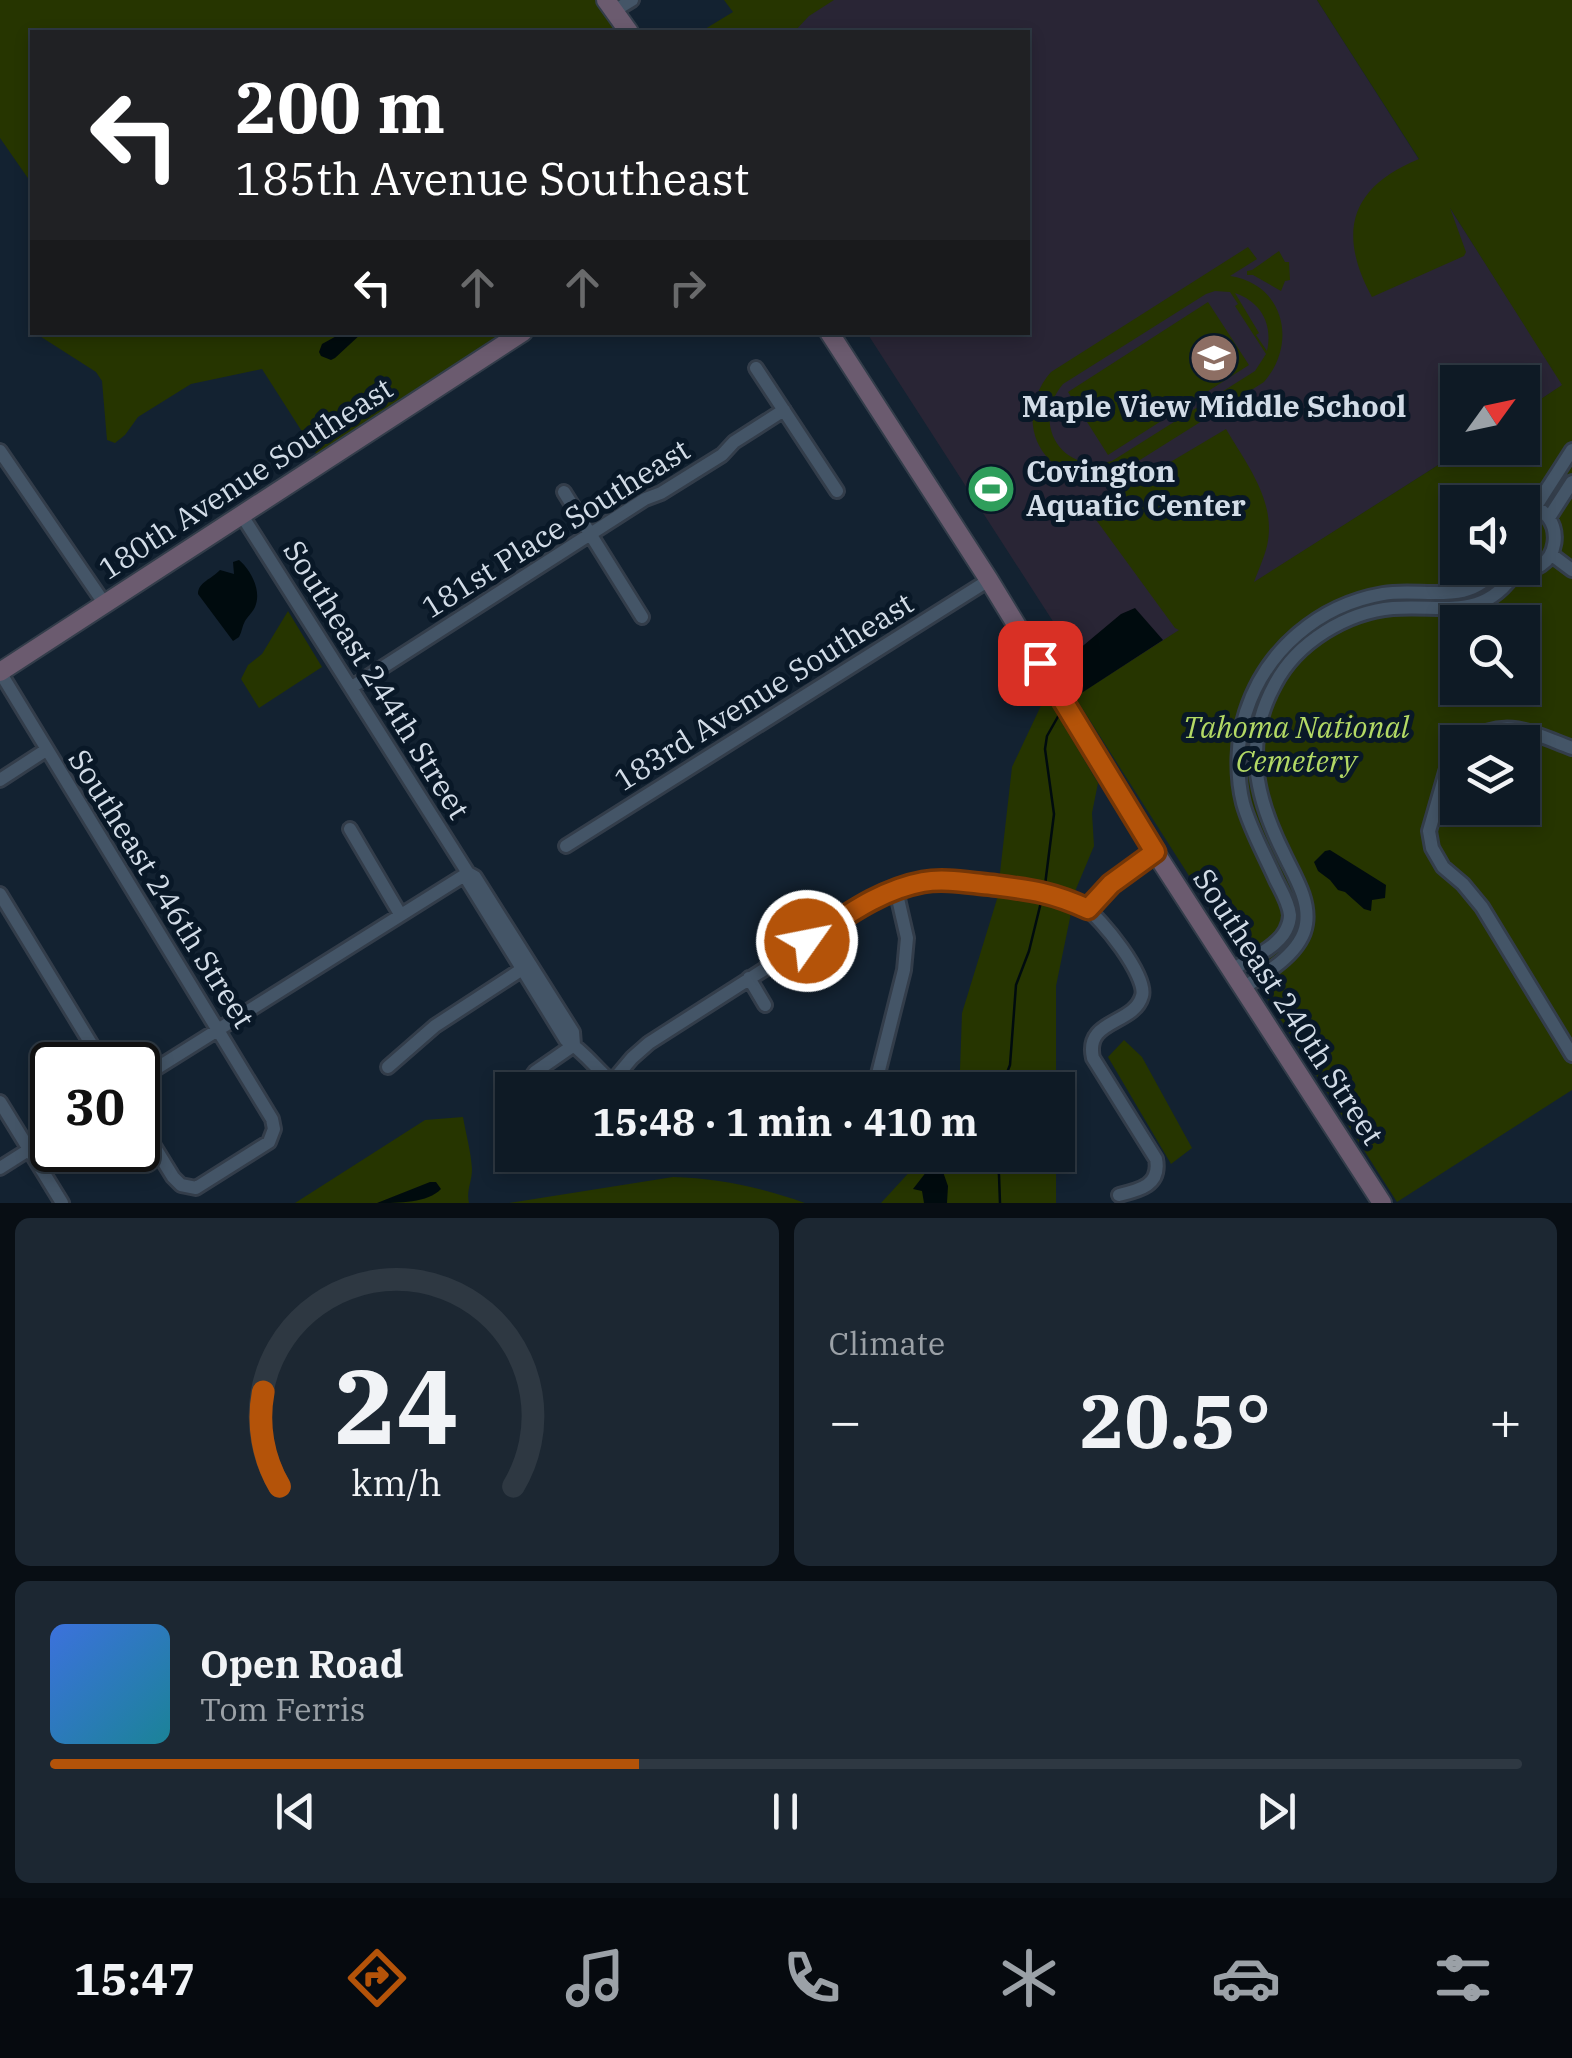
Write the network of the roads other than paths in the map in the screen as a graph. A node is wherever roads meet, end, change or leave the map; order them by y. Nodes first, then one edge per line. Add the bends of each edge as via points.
1 (632, 0) edge
2 (610, 6) edge
3 (627, 30) edge
4 (517, 335) edge
5 (831, 335) edge
6 (756, 368) dead end
7 (784, 410) junction
8 (1572, 450) edge
9 (0, 451) edge
10 (1572, 482) edge
11 (837, 491) dead end
12 (1540, 491) edge
13 (564, 492) dead end
14 (1540, 511) edge
15 (241, 514) junction
16 (1550, 516) junction
17 (591, 536) junction
18 (1552, 555) junction
19 (1540, 565) edge
20 (1572, 570) edge
21 (989, 580) junction
22 (1476, 585) edge
23 (1505, 585) edge
24 (104, 604) junction
25 (642, 616) dead end
26 (0, 672) edge
27 (352, 687) junction
28 (1540, 736) edge
29 (1572, 748) edge
30 (46, 750) junction
31 (0, 780) edge
32 (1440, 792) edge
33 (350, 829) dead end
34 (566, 846) dead end
35 (1281, 848) junction
36 (1155, 852) junction
37 (1266, 857) junction
38 (468, 873) junction
39 (896, 890) junction
40 (0, 894) edge
41 (1088, 909) junction
42 (400, 914) junction
43 (1264, 950) junction
44 (526, 967) junction
45 (1274, 967) junction
46 (1231, 970) junction
47 (749, 978) junction
48 (1243, 988) junction
49 (765, 1004) dead end
50 (217, 1028) junction
51 (90, 1042) edge
52 (574, 1046) junction
53 (1572, 1054) edge
54 (160, 1066) edge
55 (388, 1067) dead end
56 (534, 1072) edge
57 (602, 1072) edge
58 (624, 1072) edge
59 (878, 1072) edge
60 (0, 1102) edge
61 (29, 1150) junction
62 (160, 1156) edge
63 (0, 1168) edge
64 (1119, 1195) dead end
65 (62, 1203) edge
66 (1382, 1203) edge

1 - 2 street
2 - 3 main road
4 - 15 main road, 180th Avenue Southeast
5 - 21 main road, Southeast 240th Street
6 - 7 street
7 - 11 street
7 - 17 street, 181st Place Southeast
8 - 12 street
9 - 24 street
10 - 16 street
13 - 17 street
14 - 16 street
15 - 24 main road, 180th Avenue Southeast
15 - 27 street, Southeast 244th Street
16 - 18 street via 1557,532
17 - 25 street
17 - 27 street, 181st Place Southeast
18 - 19 street
18 - 20 street
21 - 34 street, 183rd Avenue Southeast
21 - 36 main road, Southeast 240th Street
22 - 37 street via 1462,592 1360,599 1328,612 1280,650 1245,713 1241,737 1243,803
23 - 35 street via 1478,604 1456,609 1363,613 1341,622 1285,669 1262,715 1255,773
24 - 26 main road, 180th Avenue Southeast
26 - 30 street, Southeast 246th Street
27 - 38 street, Southeast 244th Street
28 - 29 street
30 - 31 street
30 - 50 street, Southeast 246th Street
32 - 53 street via 1429,830 1436,859 1482,906
33 - 42 street
35 - 37 street
35 - 45 street via 1300,887 1306,924 1300,941
36 - 41 street
36 - 46 main road, Southeast 240th Street
37 - 43 street via 1290,917 1280,939
38 - 42 street
38 - 44 street, Southeast 244th Street
39 - 41 street via 952,881 1041,891
39 - 47 street
39 - 59 street via 906,954
40 - 51 street
41 - 64 street via 1122,948 1143,994 1091,1044 1092,1058 1156,1159 1154,1180
42 - 50 street
43 - 45 street
43 - 46 street
44 - 52 street, Southeast 244th Street via 573,1032
44 - 55 street via 435,1026
45 - 48 street
46 - 48 main road, Southeast 240th Street
47 - 49 street
47 - 58 street via 649,1043
48 - 66 main road, Southeast 240th Street
50 - 54 street
50 - 62 street, Southeast 246th Street via 272,1118 273,1134 196,1188 173,1177
52 - 56 street
52 - 57 street, Southeast 244th Street
60 - 61 street
61 - 63 street
61 - 65 street

